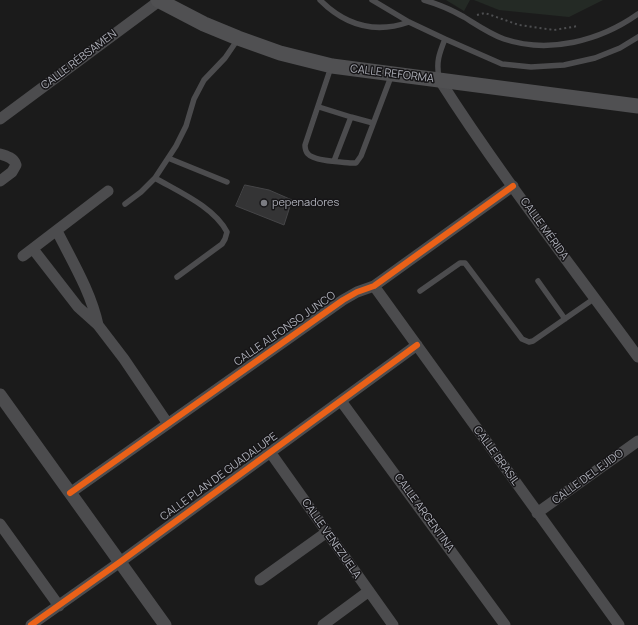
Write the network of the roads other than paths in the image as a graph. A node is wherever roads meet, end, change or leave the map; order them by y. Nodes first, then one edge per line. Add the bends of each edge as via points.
1 (158, 0) edge
2 (320, 0) edge
3 (372, 0) edge
4 (424, 0) edge
5 (638, 14) edge
6 (409, 22) junction
7 (638, 37) edge
8 (238, 38) junction
9 (445, 38) junction
10 (332, 66) junction
11 (392, 74) junction
12 (440, 80) junction
13 (319, 106) junction
14 (638, 106) edge
15 (351, 117) junction
16 (0, 119) edge
17 (373, 123) junction
18 (0, 154) edge
19 (168, 158) junction
20 (334, 161) junction
21 (155, 178) junction
22 (0, 181) edge
23 (227, 182) dead end
24 (513, 186) junction
25 (108, 191) dead end
26 (124, 204) dead end
27 (57, 231) junction
28 (33, 249) junction
29 (24, 256) dead end
30 (178, 277) dead end
31 (538, 281) dead end
32 (374, 286) junction
33 (420, 291) dead end
34 (595, 298) junction
35 (566, 319) junction
36 (98, 325) junction
37 (417, 345) junction
38 (638, 357) edge
39 (0, 395) edge
40 (341, 401) junction
41 (168, 424) junction
42 (638, 441) edge
43 (270, 452) junction
44 (70, 493) junction
45 (537, 513) junction
46 (0, 524) edge
47 (327, 532) junction
48 (120, 562) junction
49 (260, 580) dead end
50 (369, 591) junction
51 (59, 606) junction
52 (31, 625) edge
53 (165, 625) edge
54 (323, 625) edge
55 (393, 625) edge
56 (505, 625) edge
57 (620, 625) edge

1 - 8 main road, CALLE REFORMA
1 - 16 street, CALLE RÉBSAMEN
2 - 6 lane via 343,19 358,24 389,28
3 - 6 lane
4 - 5 lane via 464,17 504,39 529,44 576,42 622,26
6 - 9 lane
7 - 9 lane via 596,58 564,65 530,67 502,64
8 - 10 main road, CALLE REFORMA via 280,53
8 - 19 lane via 225,58 204,80 194,99 186,126
9 - 12 lane via 438,54 437,68
10 - 11 main road, CALLE REFORMA
10 - 13 lane
11 - 12 main road, CALLE REFORMA
11 - 17 lane
12 - 14 main road, CALLE REFORMA
12 - 24 street, CALLE MÉRIDA
13 - 15 lane
13 - 20 lane via 305,145 306,150 315,158
15 - 17 lane
15 - 20 lane
17 - 20 lane via 359,160 350,163
18 - 22 street via 12,158 16,165 12,172
19 - 21 lane
19 - 23 lane
21 - 26 lane
21 - 30 lane via 200,205 220,221 227,232 222,244
24 - 32 street, CALLE ALFONSO JUNCO
24 - 34 street, CALLE MÉRIDA
25 - 27 street
27 - 28 street
27 - 36 street via 89,297
28 - 29 street
28 - 36 street via 78,307
31 - 35 lane
32 - 37 street, CALLE BRASIL
32 - 41 street, CALLE ALFONSO JUNCO via 343,300
33 - 35 lane via 462,262 467,265 525,342 533,341
34 - 35 lane
34 - 38 street, CALLE MÉRIDA
36 - 41 street
37 - 40 street, CALLE PLAN DE GUADALUPE
37 - 45 street, CALLE BRASIL
39 - 44 street
40 - 43 street, CALLE PLAN DE GUADALUPE
40 - 56 street, CALLE ARGENTINA
41 - 44 street, CALLE ALFONSO JUNCO
42 - 45 street, CALLE DEL EJIDO
43 - 47 street, CALLE VENEZUELA
43 - 48 street, CALLE PLAN DE GUADALUPE
44 - 48 street
45 - 57 street, CALLE BRASIL
46 - 51 street
47 - 49 street
47 - 50 street, CALLE VENEZUELA
48 - 51 street, CALLE PLAN DE GUADALUPE
48 - 53 street
50 - 54 street
50 - 55 street, CALLE VENEZUELA
51 - 52 street, CALLE PLAN DE GUADALUPE

